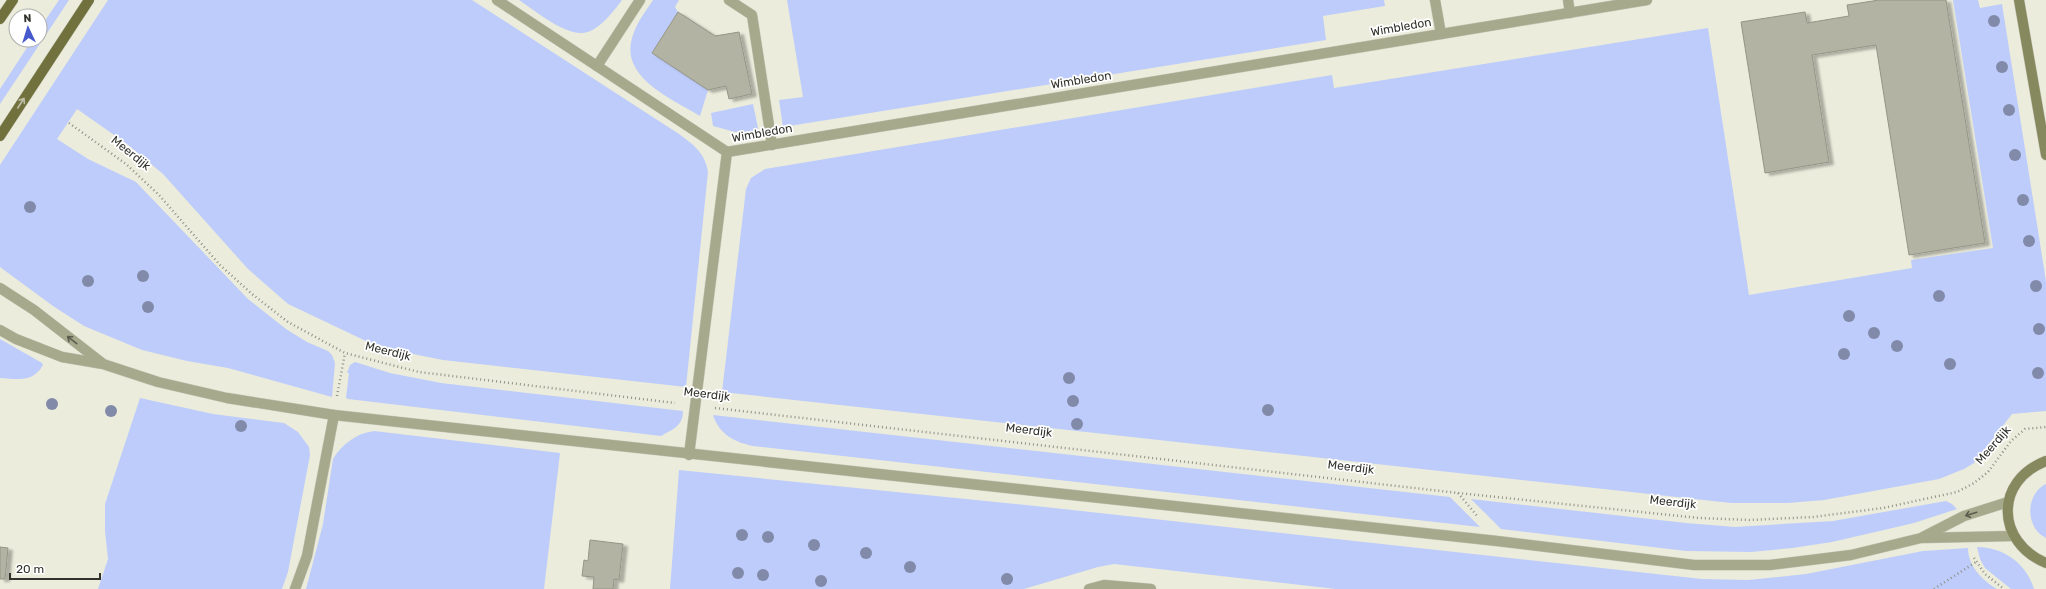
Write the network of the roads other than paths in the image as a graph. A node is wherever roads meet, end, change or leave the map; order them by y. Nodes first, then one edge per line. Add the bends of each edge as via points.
1 (13, 0) edge
2 (90, 0) edge
3 (497, 0) edge
4 (640, 0) edge
5 (729, 0) edge
6 (1435, 0) edge
7 (1568, 0) edge
8 (1647, 0) edge
9 (2019, 0) edge
10 (1570, 13) junction
11 (0, 19) edge
12 (1440, 34) junction
13 (597, 66) junction
14 (0, 136) edge
15 (772, 145) junction
16 (727, 152) junction
17 (2046, 154) edge
18 (0, 288) edge
19 (0, 330) edge
20 (103, 364) junction
21 (334, 415) junction
22 (689, 455) junction
23 (2046, 461) edge
24 (2008, 502) junction
25 (2013, 536) junction
26 (1921, 538) junction
27 (2046, 563) edge
28 (295, 589) edge
29 (1089, 589) edge
30 (1151, 589) edge

1 - 11 main road
14 -> 2 main road
3 - 13 street, Wimbledon
4 - 13 street
5 - 15 street via 752,15
6 - 12 street
7 - 10 street
8 - 10 street, Wimbledon
9 - 17 street
10 - 12 street, Wimbledon
12 - 15 street, Wimbledon
13 - 16 street, Wimbledon
15 - 16 street, Wimbledon
16 - 22 street, Wimbledon
20 -> 18 street via 34,310
19 - 20 street via 62,357
20 - 21 street via 158,382 227,398
21 - 22 street
21 - 28 street via 307,556
22 - 26 street via 1490,540 1694,565 1770,565 1851,555
23 - 24 street via 2035,465 2023,475 2013,488
24 - 25 street via 2008,520
24 -> 26 street via 1964,516
25 - 26 street
25 - 27 street via 2034,558
29 - 30 street via 1104,585

